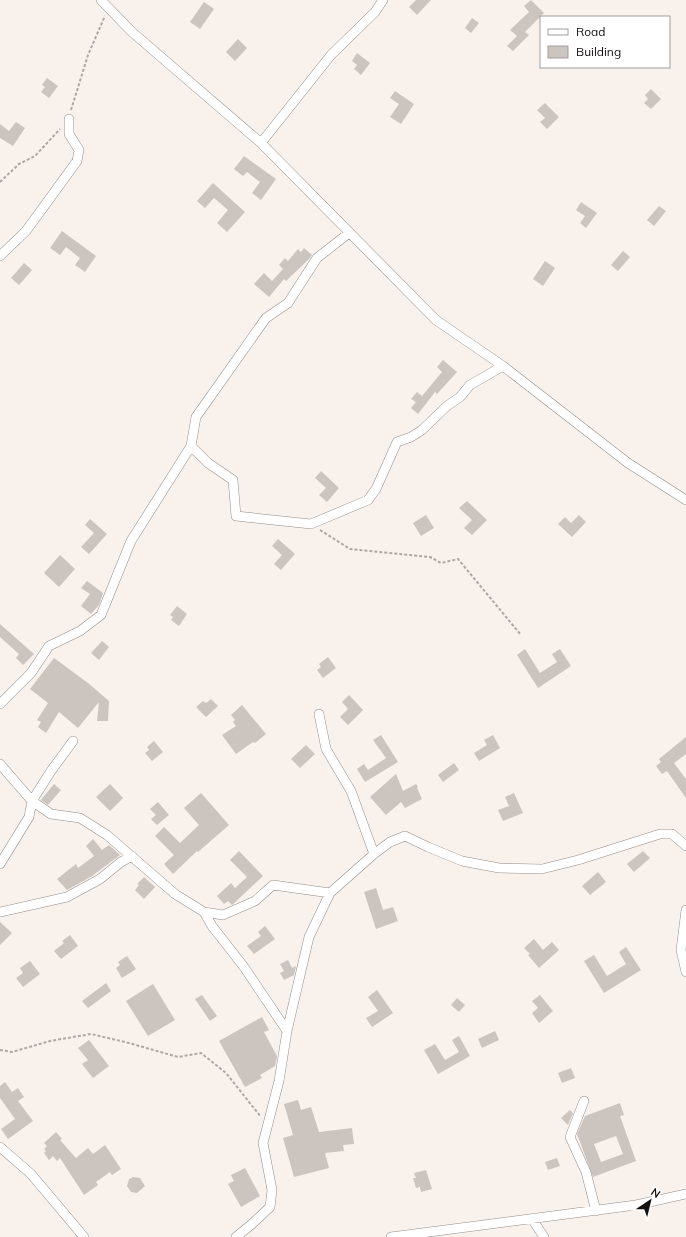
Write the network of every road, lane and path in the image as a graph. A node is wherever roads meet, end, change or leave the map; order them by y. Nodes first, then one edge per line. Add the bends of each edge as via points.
1 (101, 0) edge
2 (383, 0) edge
3 (109, 8) junction
4 (69, 119) junction
5 (261, 143) junction
6 (0, 182) edge
7 (350, 233) junction
8 (0, 256) edge
9 (503, 366) junction
10 (191, 446) junction
11 (686, 500) edge
12 (311, 524) junction
13 (521, 635) dead end
14 (0, 704) edge
15 (320, 714) dead end
16 (73, 741) dead end
17 (0, 764) edge
18 (32, 801) junction
19 (686, 846) edge
20 (374, 854) junction
21 (132, 856) junction
22 (0, 864) edge
23 (330, 893) junction
24 (686, 910) edge
25 (0, 912) edge
26 (204, 912) junction
27 (686, 972) edge
28 (287, 1031) junction
29 (0, 1050) edge
30 (584, 1101) dead end
31 (268, 1126) junction
32 (0, 1146) edge
33 (686, 1194) edge
34 (596, 1211) junction
35 (532, 1219) junction
36 (84, 1237) edge
37 (236, 1237) edge
38 (391, 1237) edge
39 (544, 1237) edge

1 - 3 street
2 - 5 street via 375,12 332,55
3 - 4 path via 88,55
3 - 5 street via 132,32
4 - 6 path via 36,156 19,164
4 - 8 street via 69,134 79,150 77,161 26,231
5 - 7 street
7 - 9 street via 436,320
7 - 10 street via 317,258 288,303 266,318 196,417
9 - 11 street via 628,463
9 - 12 street via 470,385 422,430 398,442 376,489 368,500
10 - 12 street via 208,463 233,480 236,516
10 - 14 street via 131,541 101,615 80,631 49,646 30,672
12 - 13 path via 350,549 430,557 441,563 458,560
15 - 20 street via 326,749 351,791
16 - 18 street
17 - 18 street
18 - 21 street via 52,814 80,818 107,835
18 - 22 street via 29,817
19 - 20 street via 672,834 660,834 542,869 499,868 462,860 406,836 390,842
20 - 23 street
21 - 25 street via 100,879 67,897
21 - 26 street via 175,894
23 - 26 street via 273,885 255,901 223,915
23 - 28 street via 309,937
24 - 27 street via 681,950
26 - 28 street
28 - 31 street
29 - 31 path via 12,1052 50,1041 91,1034 178,1057 201,1053 226,1073
30 - 34 street via 570,1137 586,1172
31 - 37 street via 264,1143 272,1190 270,1207
32 - 36 street via 31,1174
33 - 34 street
34 - 35 street
35 - 38 street
35 - 39 street

